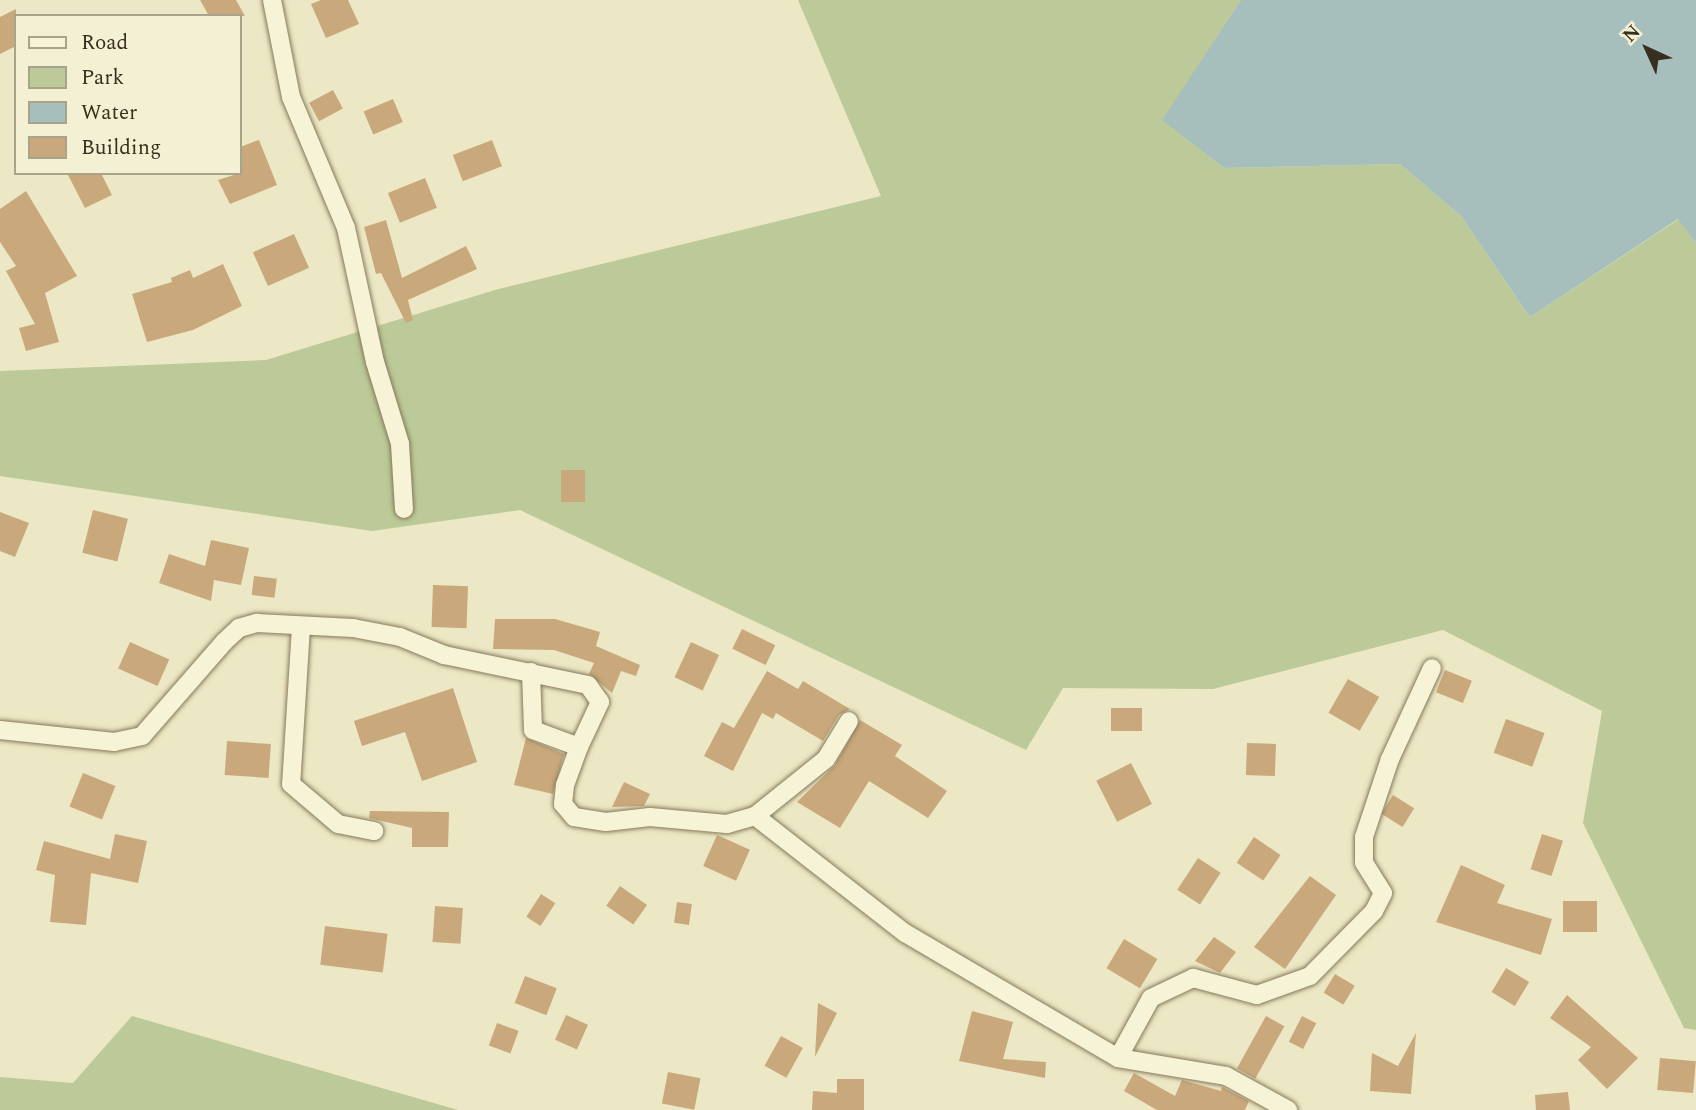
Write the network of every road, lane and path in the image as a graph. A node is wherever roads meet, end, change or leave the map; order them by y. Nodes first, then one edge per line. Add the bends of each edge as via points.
1 (272, 0) edge
2 (404, 509) dead end
3 (301, 627) junction
4 (1432, 668) dead end
5 (531, 672) junction
6 (849, 721) dead end
7 (0, 730) edge
8 (579, 747) junction
9 (755, 816) junction
10 (374, 831) dead end
11 (1118, 1058) junction
12 (1288, 1110) edge

1 - 2 street via 291,97 346,228 375,362 400,444
3 - 5 street via 353,628 400,637 444,655
3 - 7 street via 257,623 239,628 142,736 114,742
3 - 10 street via 292,784 338,824
4 - 11 street via 1390,759 1364,837 1364,862 1383,893 1374,911 1310,976 1256,995 1193,978 1151,998
5 - 8 street via 533,730
5 - 8 street via 588,685 596,692 600,702
6 - 9 street via 826,759
8 - 9 street via 563,804 574,817 606,822 650,817 727,824
9 - 11 street via 905,933
11 - 12 street via 1226,1076

